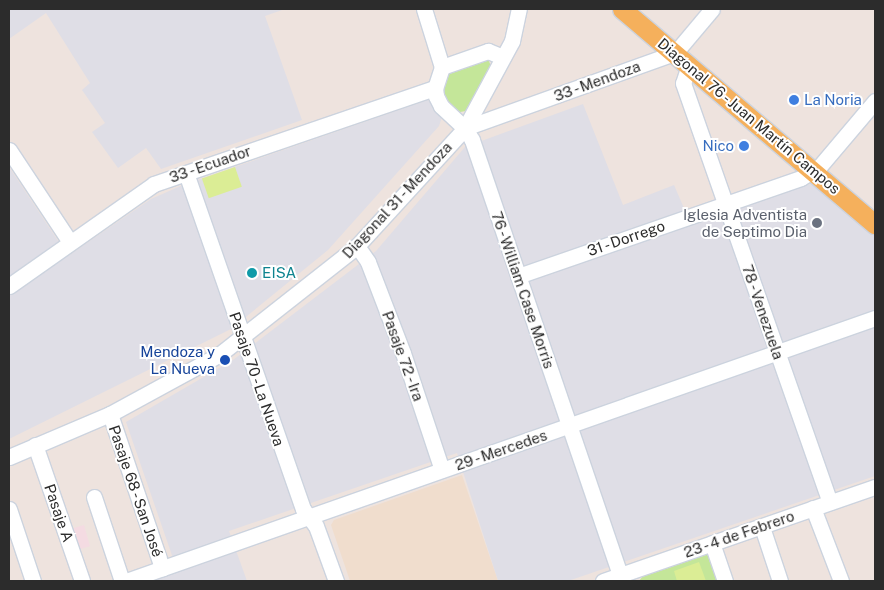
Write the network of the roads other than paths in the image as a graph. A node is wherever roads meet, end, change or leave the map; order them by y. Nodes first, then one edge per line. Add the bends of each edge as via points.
1 (424, 9) edge
2 (520, 9) edge
3 (622, 9) edge
4 (712, 9) edge
5 (503, 57) junction
6 (682, 58) junction
7 (442, 67) junction
8 (435, 88) junction
9 (875, 101) edge
10 (465, 128) junction
11 (9, 150) edge
12 (813, 171) junction
13 (186, 173) junction
14 (725, 204) junction
15 (875, 224) edge
16 (70, 242) junction
17 (357, 246) junction
18 (518, 276) junction
19 (9, 286) edge
20 (875, 318) edge
21 (242, 338) junction
22 (778, 353) junction
23 (110, 414) junction
24 (570, 426) junction
25 (35, 445) junction
26 (9, 457) edge
27 (442, 470) junction
28 (875, 487) edge
29 (94, 497) dead end
30 (830, 502) junction
31 (813, 508) junction
32 (9, 509) edge
33 (309, 517) junction
34 (762, 526) junction
35 (712, 543) junction
36 (162, 568) junction
37 (621, 578) edge
38 (33, 581) edge
39 (82, 581) edge
40 (122, 581) edge
41 (126, 581) edge
42 (336, 581) edge
43 (603, 581) edge
44 (725, 581) edge
45 (780, 581) edge
46 (841, 581) edge

1 - 7 street
2 - 5 street, Diagonal 31 - Mendoza
3 - 6 main road, Diagonal 76 - Juan Martín Campos
4 - 6 street, 33 - Mendoza
5 - 7 street via 488,51
5 - 10 street, Diagonal 31 - Mendoza
6 - 10 street, 33 - Mendoza
6 - 12 main road, Diagonal 76 - Juan Martín Campos
6 - 14 street, 78 - Venezuela via 683,83
7 - 8 street
8 - 10 street, 76 - William Case Morris via 441,106
8 - 13 street, 33 - Ecuador
9 - 12 street, 31 - Dorrego
10 - 17 street, Diagonal 31 - Mendoza
10 - 18 street, 76 - William Case Morris via 472,140
11 - 16 street
12 - 14 street, 31 - Dorrego
12 - 15 main road, Diagonal 76 - Juan Martín Campos
13 - 16 street, 33 - Ecuador via 145,188
13 - 21 street, Pasaje 70 - La Nueva
14 - 18 street, 31 - Dorrego
14 - 22 street, 78 - Venezuela
16 - 19 street, 33 - Ecuador
17 - 21 street, Diagonal 31 - Mendoza
17 - 27 street, Pasaje 72 - Ira via 368,262 403,353
18 - 24 street, 76 - William Case Morris
20 - 22 street, 29 - Mercedes
21 - 23 street, Diagonal 31 - Mendoza via 186,374
21 - 33 street, Pasaje 70 - La Nueva via 303,509
22 - 24 street, 29 - Mercedes
22 - 30 street, 78 - Venezuela
23 - 25 street, Diagonal 31 - Mendoza
23 - 36 street, Pasaje 68 - San José
24 - 27 street, 29 - Mercedes
24 - 37 street, 76 - William Case Morris
25 - 26 street, Diagonal 31 - Mendoza
25 - 39 street, Pasaje A
27 - 33 street, 29 - Mercedes
28 - 30 street, 23 - 4 de Febrero
29 - 40 street
30 - 31 street, 23 - 4 de Febrero
31 - 34 street, 23 - 4 de Febrero
31 - 46 street
32 - 38 street
33 - 36 street, 29 - Mercedes
33 - 42 street, Pasaje 70 - La Nueva via 316,526
34 - 35 street, 23 - 4 de Febrero
34 - 45 street
35 - 37 street, 23 - 4 de Febrero
35 - 44 street
36 - 41 street, 29 - Mercedes
37 - 43 street, 23 - 4 de Febrero

